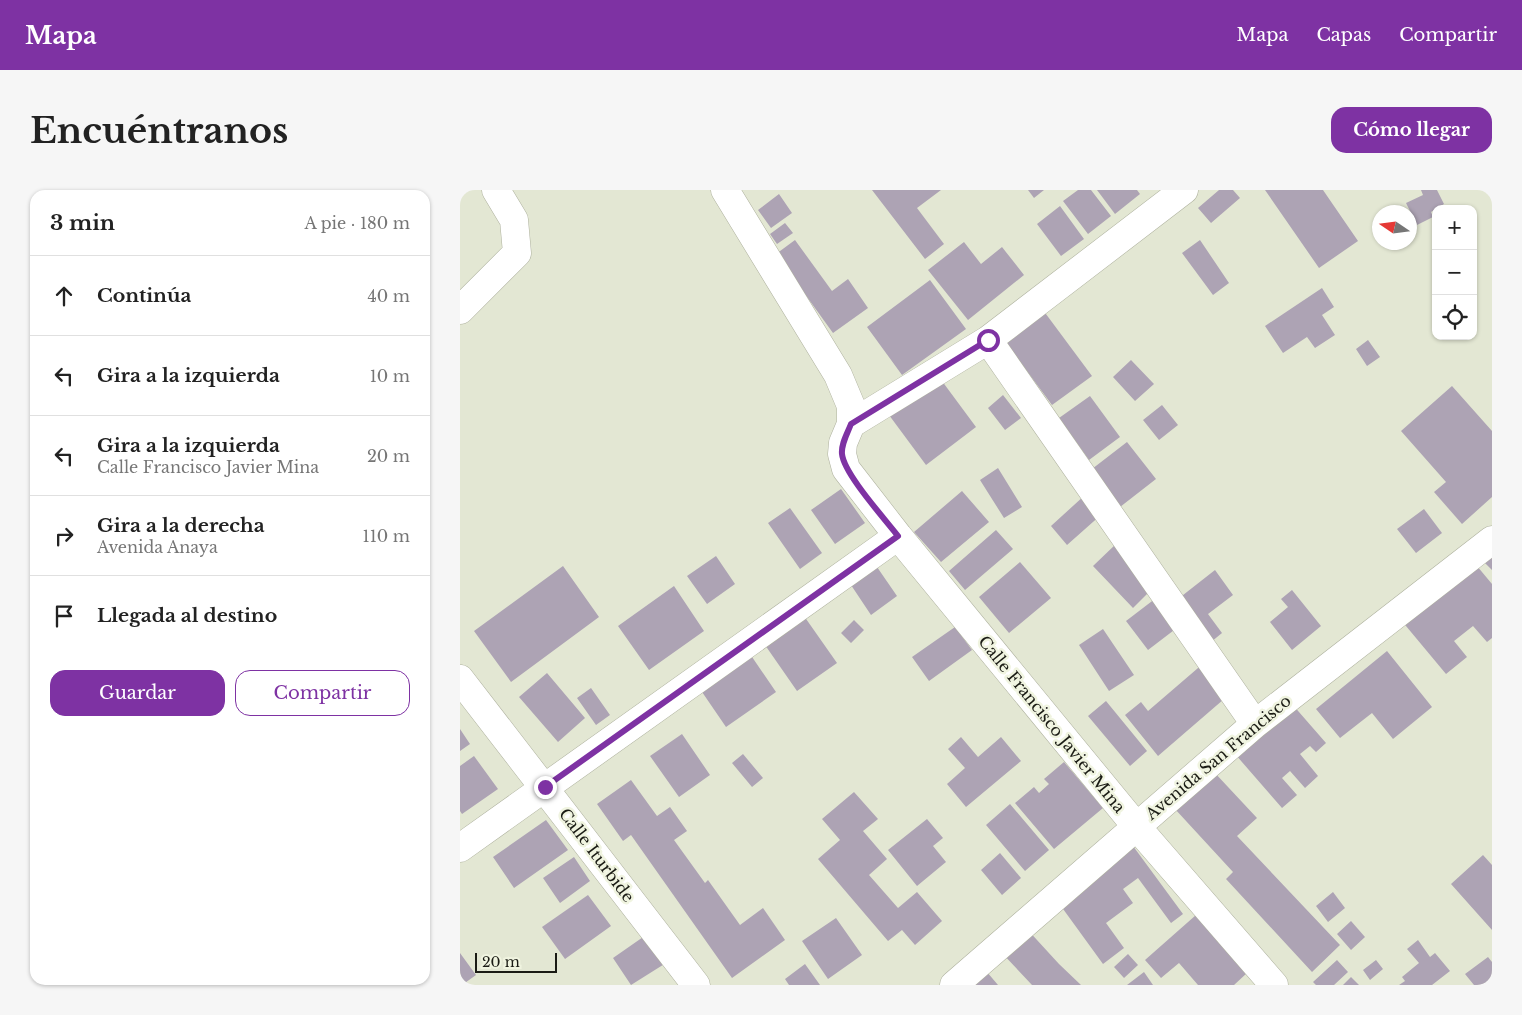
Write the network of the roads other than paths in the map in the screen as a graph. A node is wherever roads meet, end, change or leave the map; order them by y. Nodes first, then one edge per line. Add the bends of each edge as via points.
1 (496, 190) edge
2 (725, 190) edge
3 (1184, 190) edge
4 (460, 310) edge
5 (988, 340) junction
6 (851, 424) junction
7 (898, 536) junction
8 (1492, 540) edge
9 (460, 679) edge
10 (1255, 724) junction
11 (545, 787) junction
12 (1136, 826) junction
13 (460, 848) edge
14 (696, 985) edge
15 (954, 985) edge
16 (1274, 985) edge

1 - 4 street via 514,220 517,254
2 - 6 street via 838,375 851,406
3 - 5 street
5 - 6 street
5 - 10 street
6 - 7 street, Calle Francisco Javier Mina via 843,444 846,468
7 - 11 street
7 - 12 street, Calle Francisco Javier Mina
8 - 10 street, Avenida San Francisco
9 - 11 street, Calle Iturbide
10 - 12 street, Avenida San Francisco
11 - 13 street
11 - 14 street, Calle Iturbide
12 - 15 street, Avenida San Francisco
12 - 16 street, Calle Francisco Javier Mina

